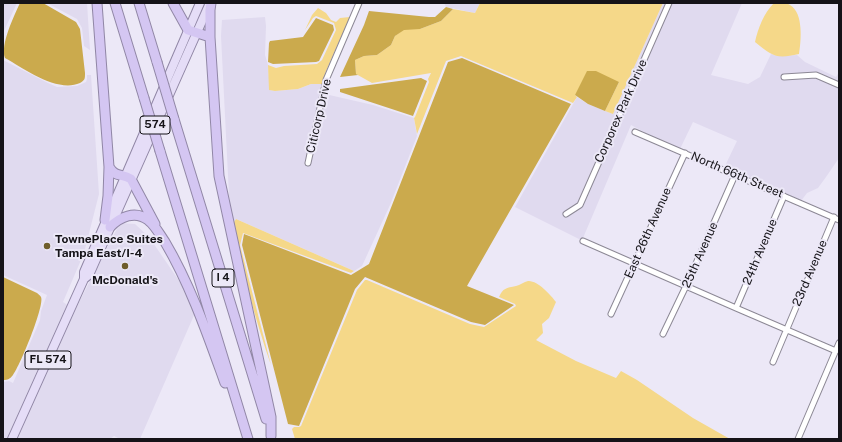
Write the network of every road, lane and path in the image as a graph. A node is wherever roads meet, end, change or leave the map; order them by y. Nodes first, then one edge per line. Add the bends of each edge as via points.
1 (97, 3) edge
2 (115, 3) edge
3 (139, 3) edge
4 (173, 3) edge
5 (200, 3) edge
6 (211, 3) edge
7 (359, 3) edge
8 (669, 3) edge
9 (192, 32) junction
10 (210, 37) junction
11 (784, 77) dead end
12 (839, 85) edge
13 (634, 132) dead end
14 (685, 153) junction
15 (308, 163) dead end
16 (109, 167) junction
17 (735, 174) junction
18 (128, 177) junction
19 (784, 196) junction
20 (566, 214) dead end
21 (837, 218) edge
22 (108, 223) junction
23 (583, 241) dead end
24 (172, 254) junction
25 (634, 263) junction
26 (84, 279) joint
27 (686, 286) junction
28 (736, 308) junction
29 (611, 314) dead end
30 (786, 329) junction
31 (663, 334) dead end
32 (839, 343) edge
33 (836, 351) junction
34 (773, 362) dead end
35 (272, 438) edge
36 (12, 439) edge
37 (247, 439) edge
38 (798, 439) edge

1 - 16 highway
2 - 37 highway, I 4, bridge
3 - 35 highway, I 4, bridge
4 - 9 highway
5 - 9 main road
6 - 9 main road, 574
6 - 10 highway
7 - 15 street, Citicorp Drive via 326,80
8 - 20 street, Corporex Park Drive via 580,205
9 - 10 highway
9 - 18 main road, 574
10 - 35 highway via 219,176 271,418
11 - 12 street via 816,75
13 - 14 street, North 66th Street
14 - 17 street, North 66th Street
14 - 25 street, East 26th Avenue
16 - 18 highway via 112,173
16 - 22 highway
17 - 19 street, North 66th Street
17 - 27 street, 25th Avenue
18 - 22 main road, 574
18 - 24 highway
19 - 21 street, North 66th Street
19 - 28 street, 24th Avenue
21 - 30 street, 23rd Avenue
22 - 24 highway via 126,216 140,216 149,220
22 - 26 main road, 574 via 89,275
23 - 25 street
24 - 37 highway via 195,303
25 - 27 street
25 - 29 street, East 26th Avenue
26 - 36 main road, FL 574
27 - 28 street
27 - 31 street, 25th Avenue
28 - 30 street
30 - 33 street
30 - 34 street, 23rd Avenue
32 - 33 street
33 - 38 street

